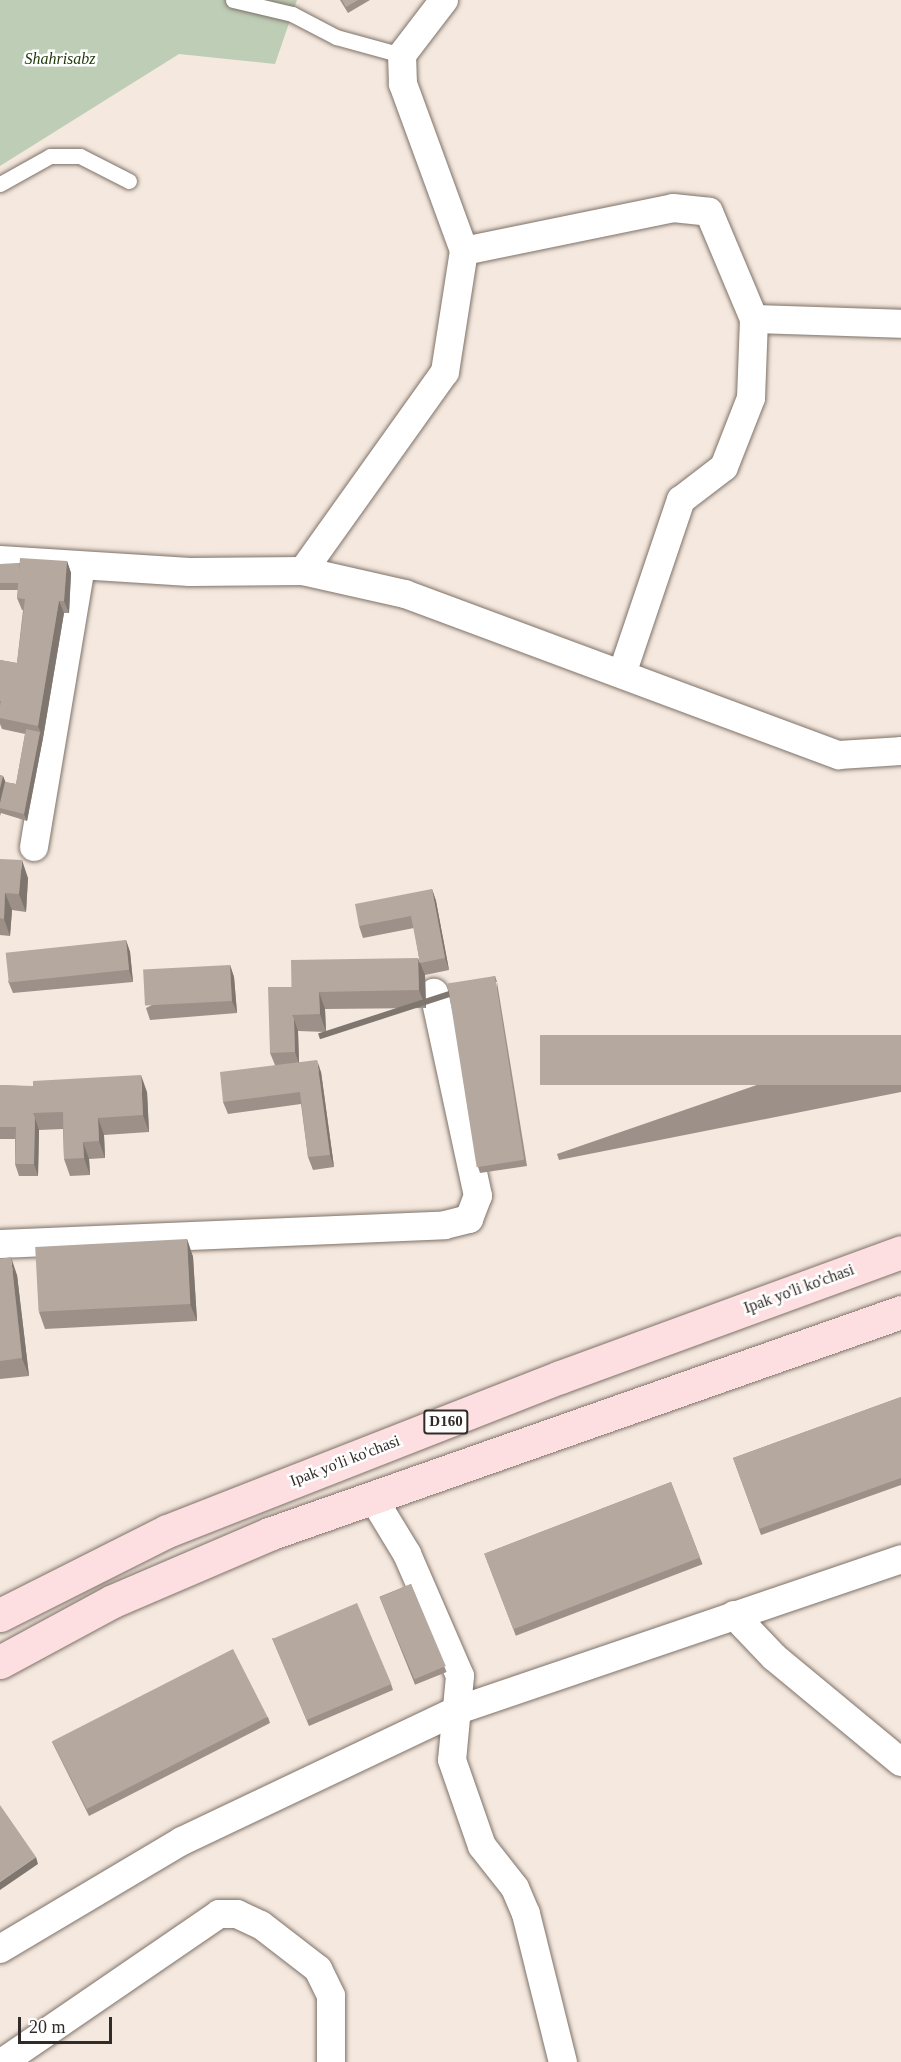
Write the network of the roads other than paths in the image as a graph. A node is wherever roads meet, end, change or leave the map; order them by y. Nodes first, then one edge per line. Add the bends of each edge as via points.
1 (232, 0) edge
2 (444, 0) edge
3 (402, 55) junction
4 (129, 181) dead end
5 (0, 184) edge
6 (464, 251) junction
7 (754, 319) junction
8 (901, 324) edge
9 (0, 560) edge
10 (81, 567) junction
11 (303, 571) junction
12 (623, 671) junction
13 (901, 751) edge
14 (34, 847) dead end
15 (434, 993) dead end
16 (0, 1244) edge
17 (901, 1252) edge
18 (901, 1312) edge
19 (373, 1498) junction
20 (901, 1559) edge
21 (0, 1615) edge
22 (734, 1615) junction
23 (0, 1662) edge
24 (458, 1710) junction
25 (901, 1762) edge
26 (0, 1949) edge
27 (3, 2062) edge
28 (331, 2062) edge
29 (563, 2062) edge

1 - 3 lane via 292,14 336,37
2 - 3 street
3 - 6 street via 403,84
4 - 5 lane via 80,156 50,156
6 - 7 street via 673,208 709,212
6 - 11 street via 445,372
7 - 8 street
7 - 12 street via 751,398 724,467 681,500
9 - 10 street
10 - 11 street
10 - 14 street
11 - 12 street via 405,594
12 - 13 street via 839,754
15 - 16 street via 478,1196 469,1219 445,1225
17 - 21 main road, Ipak yo'li ko'chasi / D160 via 560,1377 167,1531
18 - 19 main road
19 - 23 main road via 268,1534 113,1601
19 - 24 street via 407,1554 460,1677
20 - 22 street
22 - 24 street via 576,1674
22 - 25 street via 774,1657
24 - 26 street via 182,1841
24 - 29 street via 452,1760 482,1846 515,1888 526,1914
27 - 28 street via 219,1914 237,1914 261,1925 318,1969 331,1996

